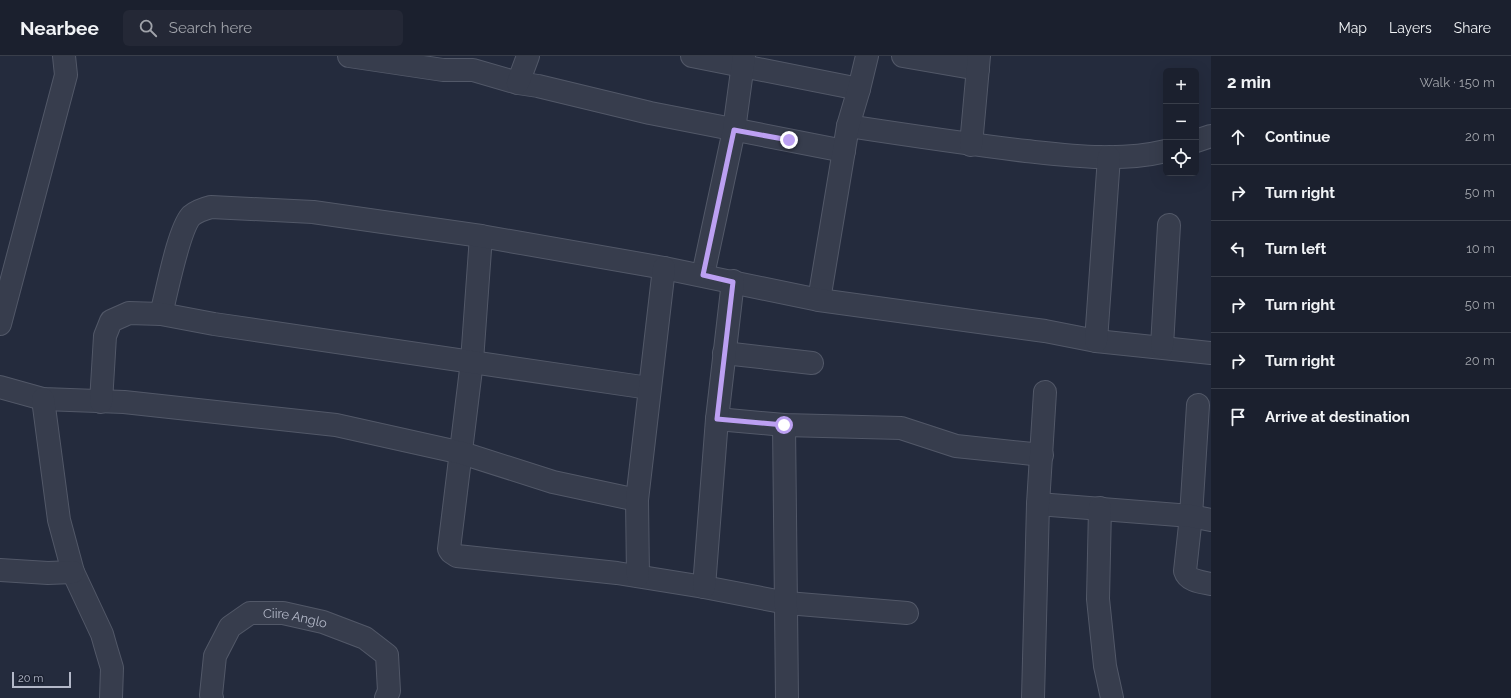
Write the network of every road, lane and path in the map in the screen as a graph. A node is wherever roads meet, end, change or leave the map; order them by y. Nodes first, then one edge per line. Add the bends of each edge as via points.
1 (64, 56) edge
2 (348, 56) edge
3 (528, 56) edge
4 (692, 56) edge
5 (867, 56) edge
6 (903, 56) edge
7 (743, 62) edge
8 (979, 62) edge
9 (458, 63) edge
10 (518, 83) junction
11 (859, 90) junction
12 (848, 126) junction
13 (734, 130) junction
14 (1211, 136) edge
15 (1199, 140) edge
16 (972, 145) junction
17 (844, 151) junction
18 (1163, 152) edge
19 (1109, 157) junction
20 (1169, 225) dead end
21 (481, 236) junction
22 (664, 268) junction
23 (703, 275) junction
24 (733, 282) junction
25 (819, 300) junction
26 (161, 314) junction
27 (0, 324) edge
28 (1096, 341) junction
29 (1162, 346) junction
30 (1211, 352) edge
31 (724, 353) junction
32 (472, 361) junction
33 (812, 363) dead end
34 (0, 387) edge
35 (648, 388) junction
36 (1045, 392) dead end
37 (43, 399) junction
38 (101, 402) junction
39 (1198, 405) dead end
40 (717, 419) junction
41 (784, 425) junction
42 (462, 453) junction
43 (1042, 455) junction
44 (636, 500) junction
45 (1038, 504) junction
46 (1100, 508) junction
47 (1201, 518) edge
48 (0, 570) edge
49 (73, 572) junction
50 (638, 576) junction
51 (1211, 584) edge
52 (704, 586) junction
53 (786, 603) junction
54 (907, 613) dead end
55 (111, 698) edge
56 (212, 698) edge
57 (386, 698) edge
58 (787, 698) edge
59 (1033, 698) edge
60 (1112, 698) edge

1 - 27 street via 66,75
2 - 9 street via 443,70
3 - 10 street
4 - 7 street
5 - 11 street
6 - 8 street
7 - 11 street
7 - 13 street
8 - 16 street
9 - 10 street
10 - 13 street
11 - 12 street
12 - 16 street
12 - 17 street
13 - 17 street
13 - 23 street
14 - 15 street
16 - 19 street
17 - 25 street
18 - 19 street via 1134,157
19 - 28 street
20 - 29 street
21 - 22 street
21 - 26 street via 313,212 211,207 198,211 183,231
21 - 32 street
22 - 23 street
22 - 35 street
23 - 24 street
24 - 25 street
24 - 31 street
25 - 28 street via 1044,331
26 - 32 street
26 - 38 street via 129,313 111,321 105,336
28 - 29 street
29 - 30 street
31 - 33 street
31 - 40 street
32 - 35 street
32 - 42 street
34 - 37 street
35 - 44 street
36 - 43 street
37 - 38 street
37 - 49 street via 59,520
38 - 42 street via 124,402 336,425
39 - 47 street
40 - 41 street
40 - 52 street
41 - 43 street via 900,428 956,446
41 - 53 street
42 - 44 street via 553,482
42 - 50 street via 449,548 451,552 457,556
43 - 45 street
44 - 50 street
45 - 46 street
45 - 59 street
46 - 47 street
46 - 60 street via 1098,599 1105,666
47 - 51 street via 1185,574 1194,580
48 - 49 street
49 - 55 street via 102,634 112,668
50 - 52 street
52 - 53 street
53 - 54 street
53 - 58 street
56 - 57 street, Ciire Anglo via 215,656 230,627 250,613 276,613 323,622 365,638 387,655 389,691

